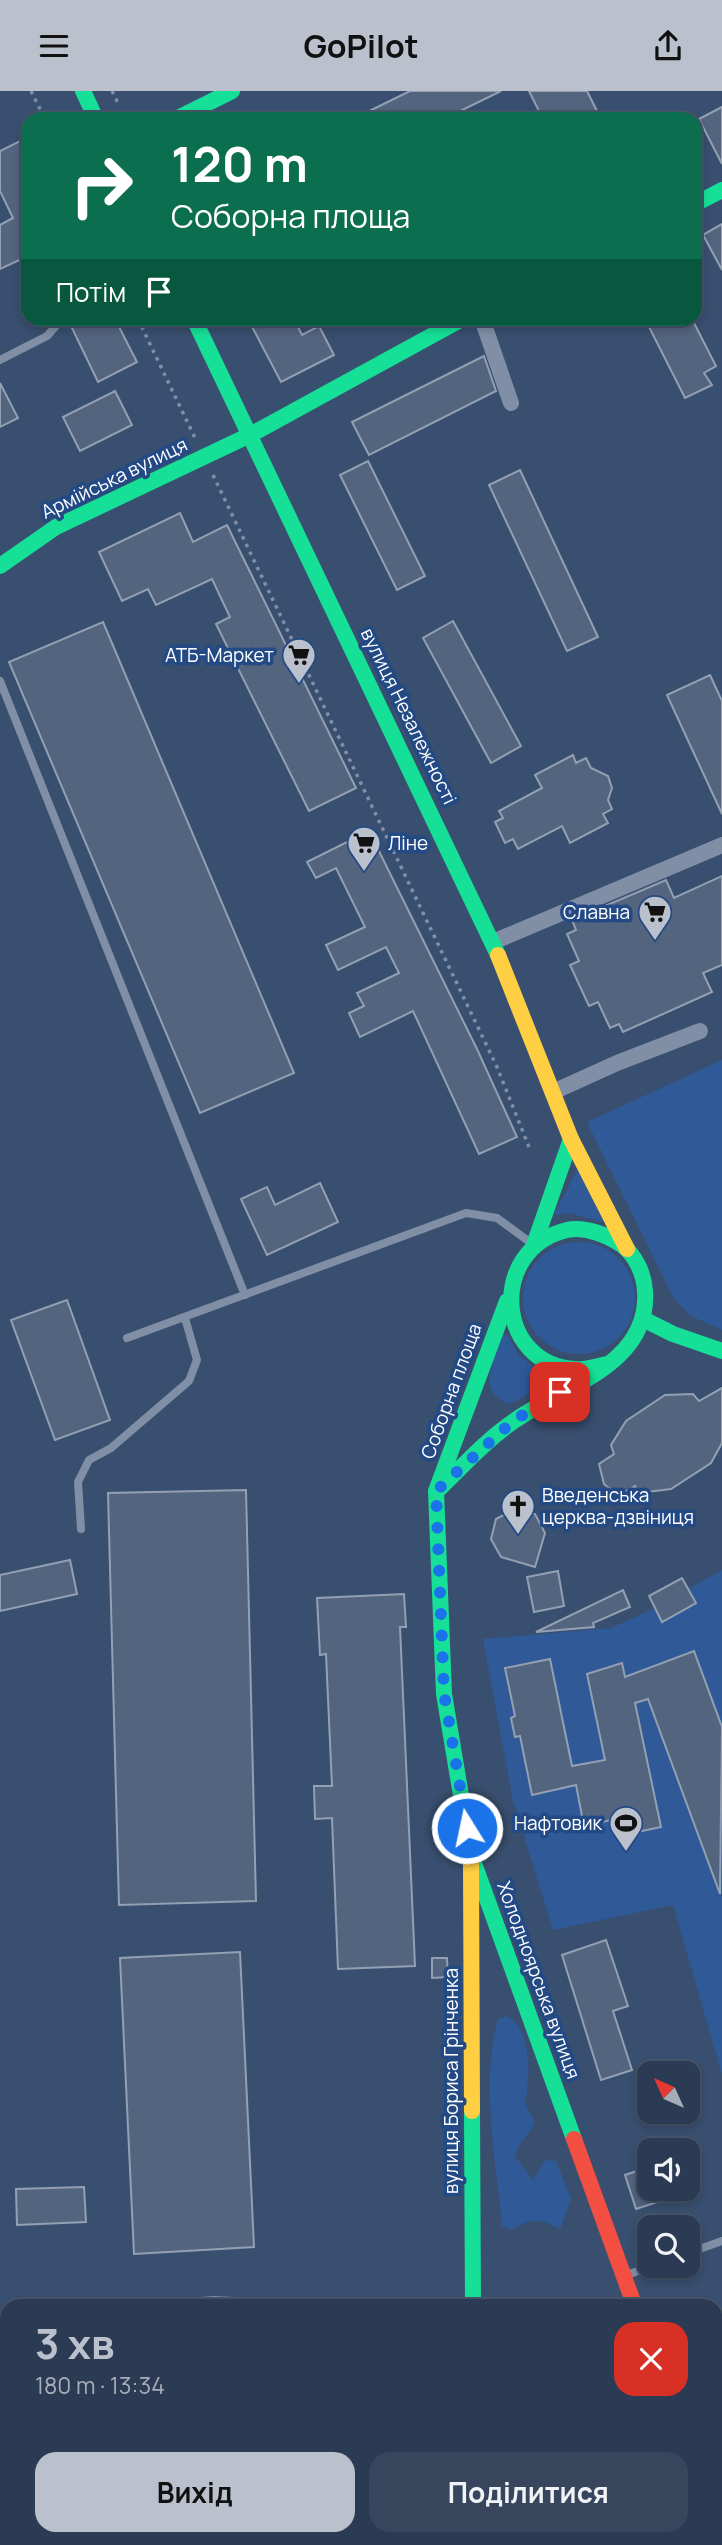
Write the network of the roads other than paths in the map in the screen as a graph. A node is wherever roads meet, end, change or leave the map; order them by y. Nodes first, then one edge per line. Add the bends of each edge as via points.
1 (83, 91) edge
2 (232, 91) edge
3 (93, 112) edge
4 (190, 112) edge
5 (722, 190) edge
6 (702, 200) edge
7 (56, 326) edge
8 (197, 326) edge
9 (449, 326) edge
10 (484, 326) edge
11 (0, 360) edge
12 (511, 403) dead end
13 (250, 435) junction
14 (0, 566) edge
15 (0, 681) edge
16 (722, 845) edge
17 (493, 942) junction
18 (700, 1031) dead end
19 (553, 1092) junction
20 (571, 1139) junction
21 (534, 1245) junction
22 (627, 1249) junction
23 (245, 1295) junction
24 (507, 1301) junction
25 (185, 1318) junction
26 (645, 1320) junction
27 (127, 1338) dead end
28 (722, 1351) edge
29 (607, 1364) junction
30 (436, 1491) junction
31 (81, 1529) dead end
32 (471, 1855) junction
33 (722, 2241) edge
34 (700, 2249) edge
35 (637, 2271) edge
36 (624, 2276) junction
37 (473, 2299) edge
38 (632, 2299) edge

1 - 3 main road
2 - 4 main road
5 - 6 main road
7 - 11 lane via 47,336
8 - 13 main road, вулиця Незалежності
9 - 13 main road, Армійська вулиця
10 - 12 street
13 - 14 main road, Армійська вулиця via 56,527
13 - 17 main road, вулиця Незалежності
15 - 23 lane
16 - 17 street
17 - 19 main road, вулиця Незалежності
18 - 19 street
19 - 20 main road, вулиця Незалежності
20 - 21 main road, Соборна площа
20 - 22 main road
21 - 22 main road, Соборна площа via 564,1230 598,1232
21 - 23 lane via 497,1218 466,1213
21 - 24 main road, Соборна площа via 514,1270
22 - 26 main road via 644,1275
23 - 25 lane
24 - 29 main road, Соборна площа via 516,1334 540,1359 573,1370
24 - 30 main road, Соборна площа
25 - 27 lane
25 - 31 lane via 197,1360 189,1381 111,1448 89,1460 78,1482
26 - 28 main road
26 - 29 main road, Соборна площа via 631,1346
29 - 30 main road, Соборна площа via 513,1421
30 - 32 main road, Холодноярська вулиця via 444,1693
32 - 36 main road, Холодноярська вулиця
32 - 37 main road, вулиця Бориса Грінченка
33 - 34 lane
35 - 36 lane
36 - 38 main road, Холодноярська вулиця

